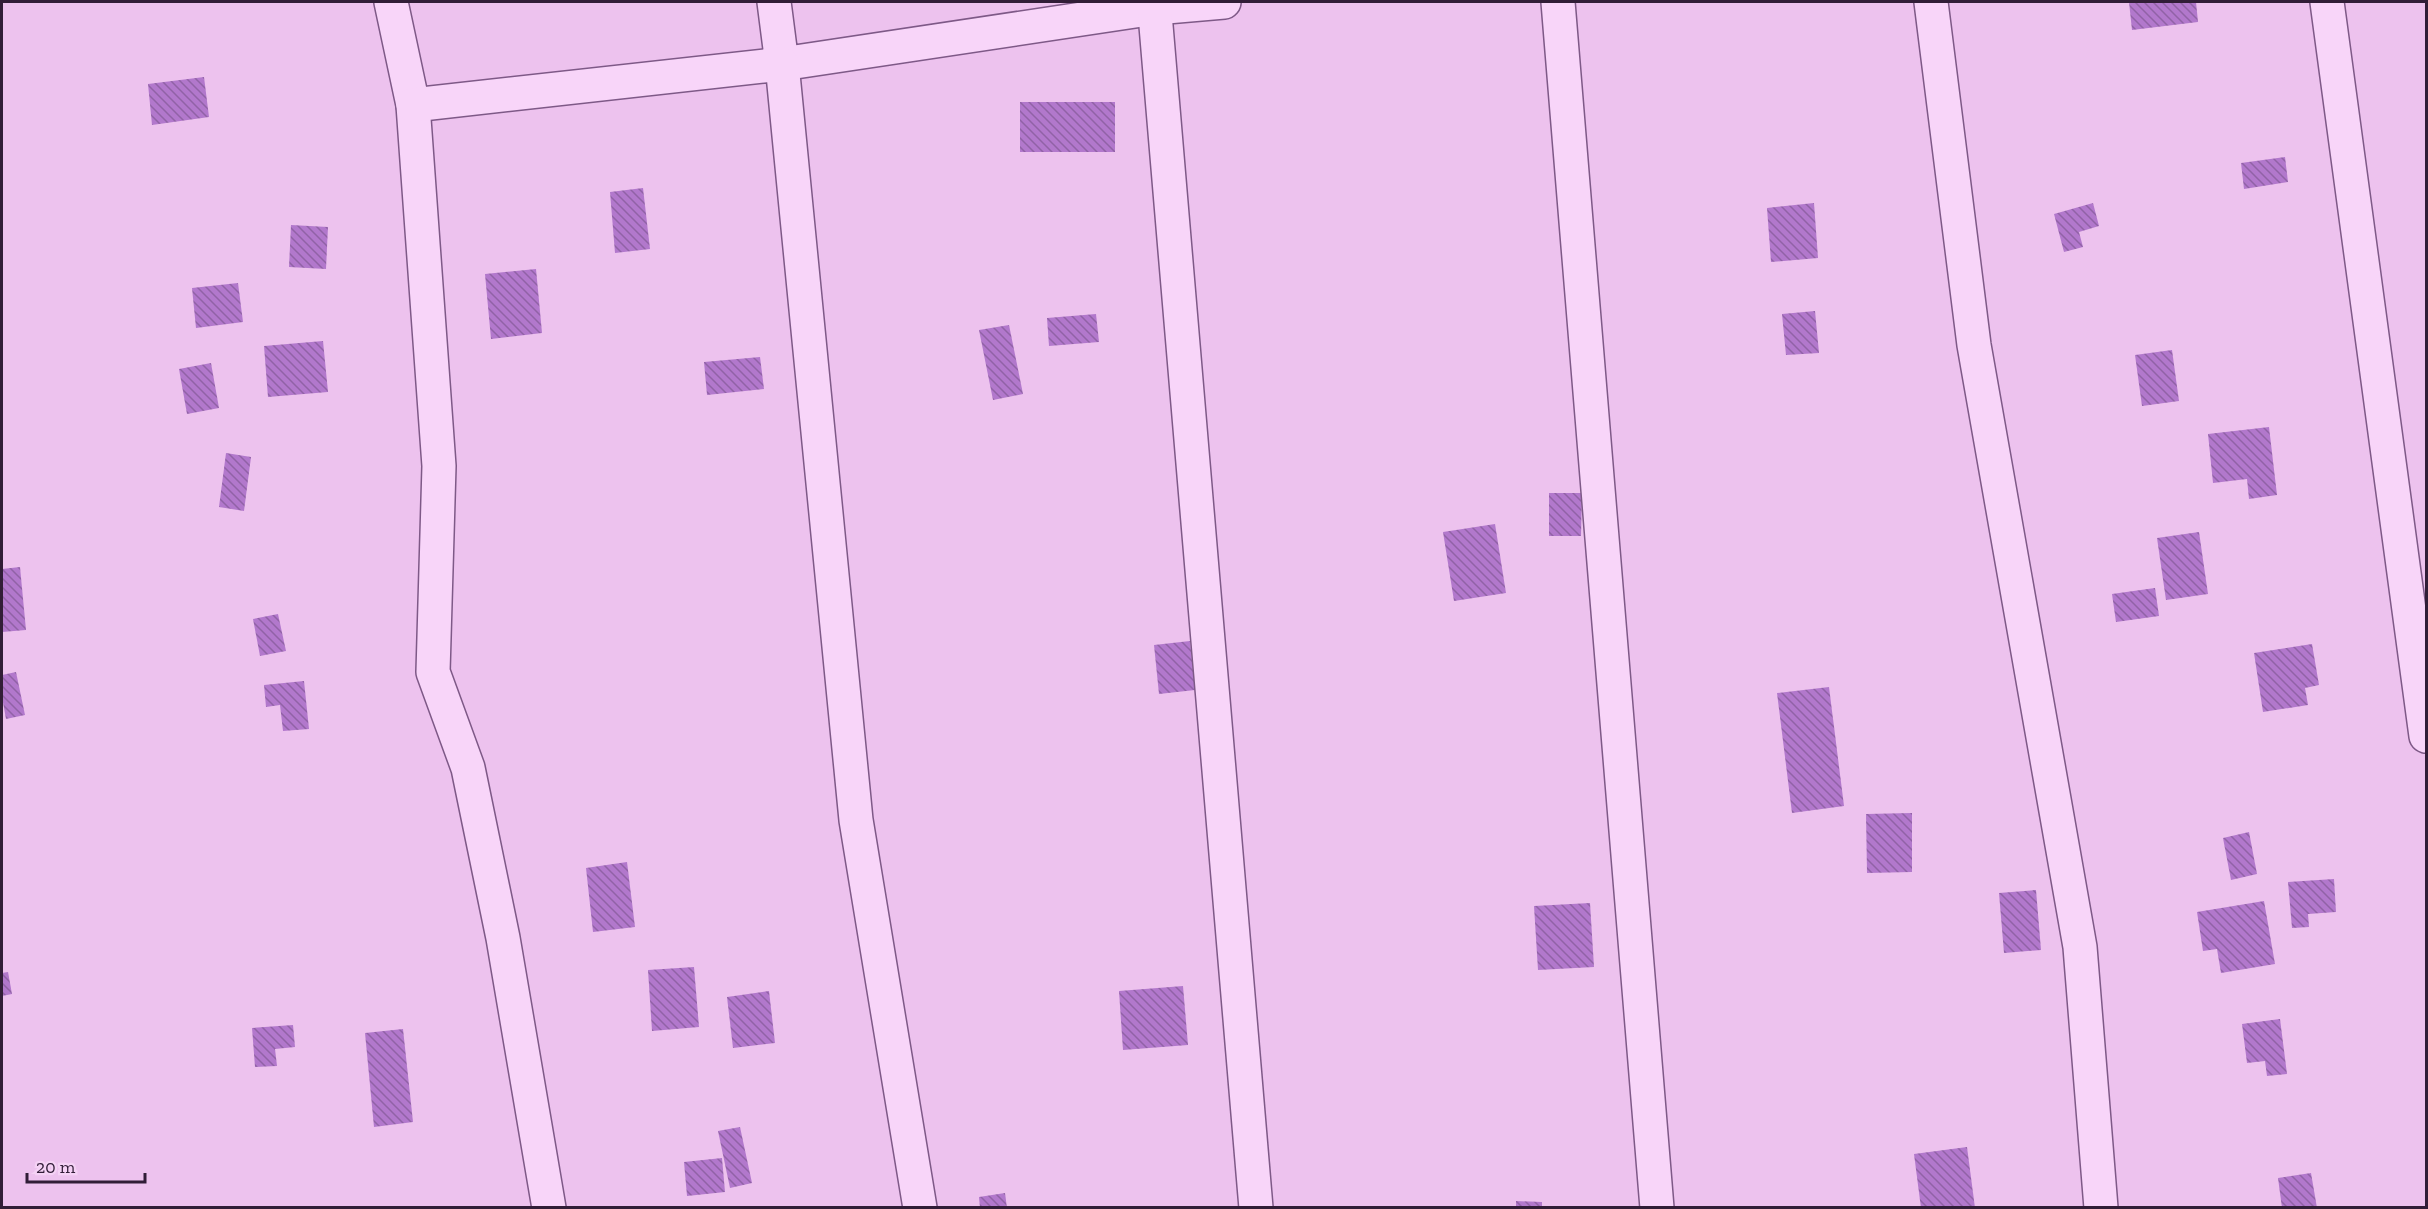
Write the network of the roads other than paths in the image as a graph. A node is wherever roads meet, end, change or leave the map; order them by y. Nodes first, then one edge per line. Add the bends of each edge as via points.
1 (391, 2) edge
2 (774, 2) edge
3 (1224, 2) edge
4 (1558, 2) edge
5 (1931, 2) edge
6 (2327, 2) edge
7 (1154, 5) edge
8 (782, 64) junction
9 (413, 105) junction
10 (2427, 736) edge
11 (549, 1208) edge
12 (920, 1208) edge
13 (1256, 1208) edge
14 (1658, 1208) edge
15 (2101, 1208) edge

1 - 9 street
2 - 8 street
3 - 7 street
4 - 14 street
5 - 15 street via 1974,345 2080,947
6 - 10 street
7 - 8 street
7 - 13 street
8 - 9 street
8 - 12 street via 856,820
9 - 11 street via 439,466 433,672 468,768 503,938

